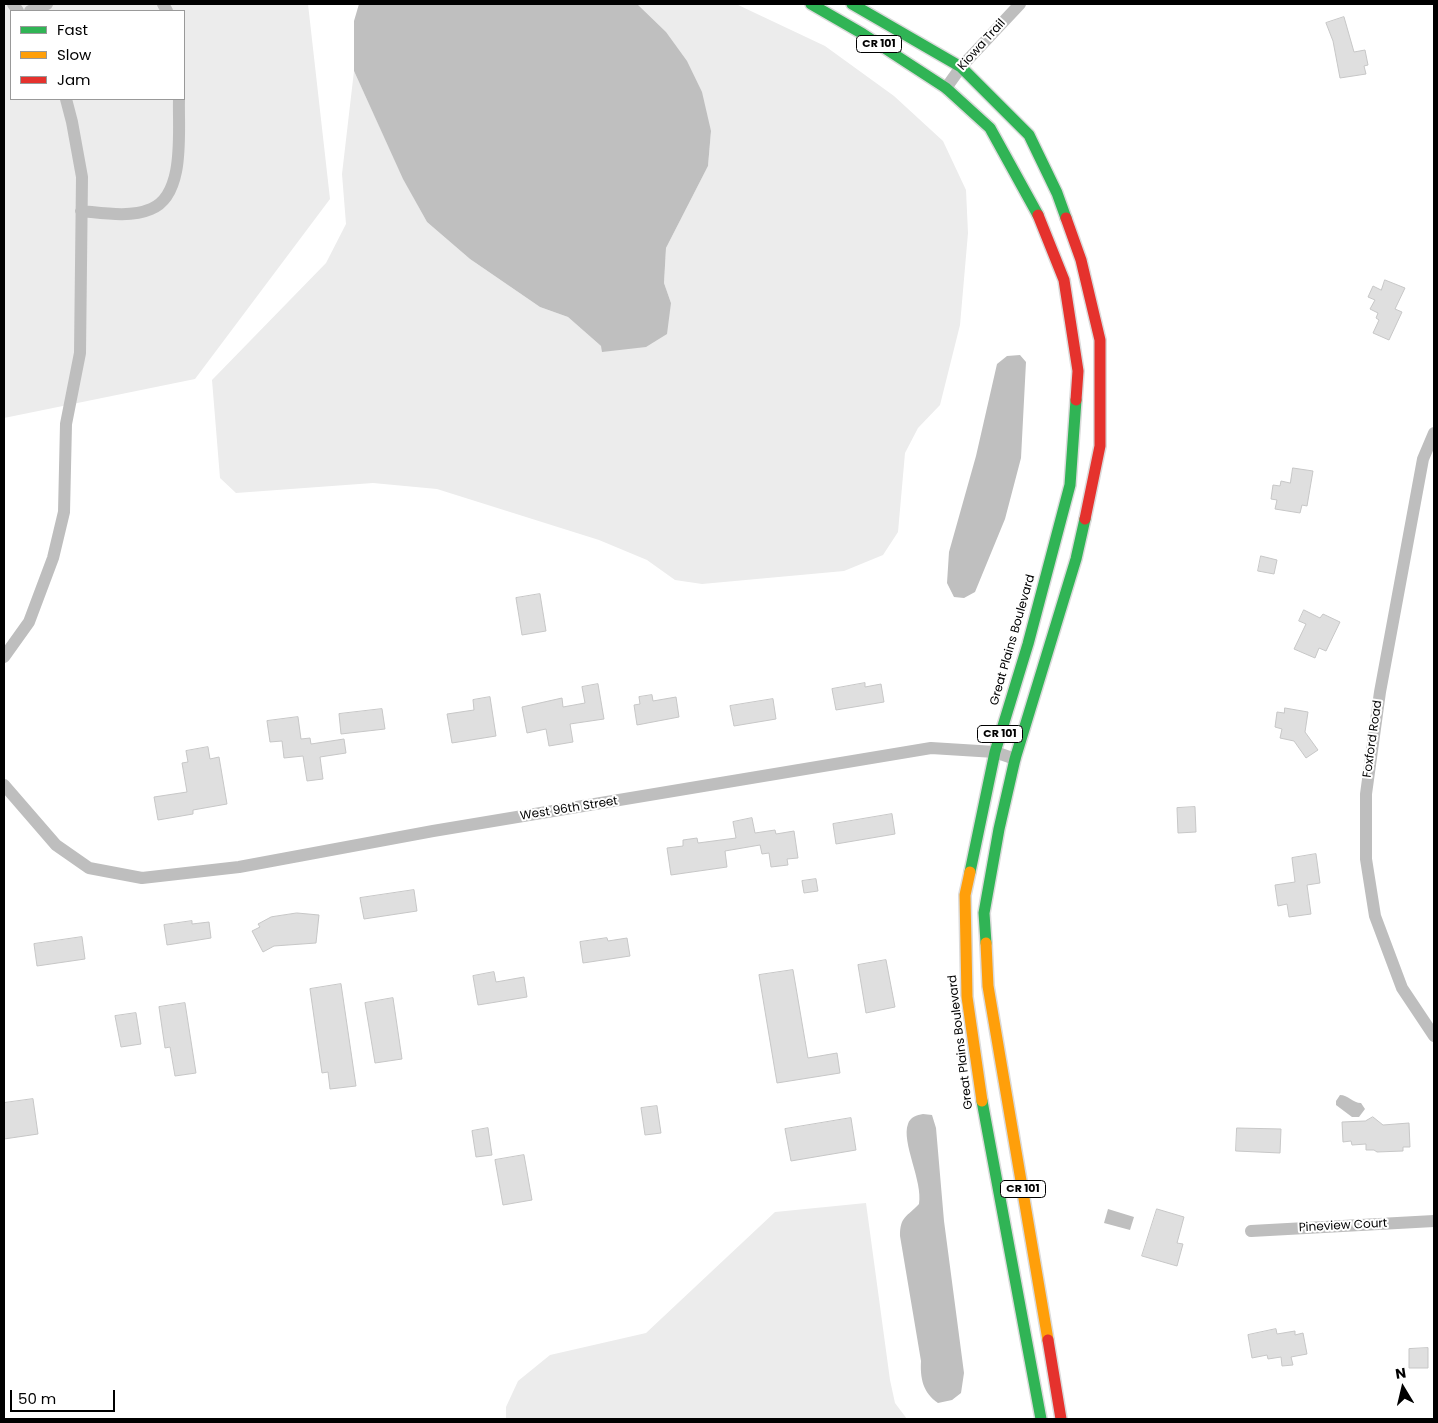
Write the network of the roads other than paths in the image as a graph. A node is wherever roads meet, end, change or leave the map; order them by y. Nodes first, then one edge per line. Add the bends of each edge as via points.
1 (47, 4) edge
2 (811, 4) edge
3 (852, 4) edge
4 (1020, 4) edge
5 (32, 10) edge
6 (961, 67) junction
7 (946, 88) junction
8 (66, 100) edge
9 (178, 100) edge
10 (81, 211) junction
11 (1434, 433) edge
12 (4, 657) edge
13 (994, 752) junction
14 (1015, 759) junction
15 (4, 785) edge
16 (1434, 1036) edge
17 (1434, 1221) edge
18 (1251, 1231) dead end
19 (1041, 1419) edge
20 (1061, 1419) edge

1 - 5 street
2 - 7 main road, Great Plains Boulevard / CR 101
3 - 6 main road, CR 101
4 - 6 street, Kiowa Trail
6 - 7 street, Kiowa Trail
6 - 14 main road, CR 101 via 1029,135 1057,193 1082,260 1100,340 1100,446 1076,559
7 - 13 main road, Great Plains Boulevard / CR 101 via 990,128 1034,204 1064,280 1078,371 1070,485 1028,644
8 - 10 street via 82,177
9 - 10 street via 176,173 168,196 151,209 120,214
10 - 12 street via 80,353 66,424 64,512 53,558 29,622
11 - 16 street, Foxford Road via 1423,459 1380,692 1366,794 1366,859 1375,916 1402,988
13 - 14 street, West 96th Street
13 - 15 street, West 96th Street via 931,748 433,831 239,867 142,878 88,868 56,845
13 - 19 main road, Great Plains Boulevard / CR 101 via 965,894 967,996 984,1114
14 - 20 main road, CR 101 via 984,913 988,986
17 - 18 street, Pineview Court

